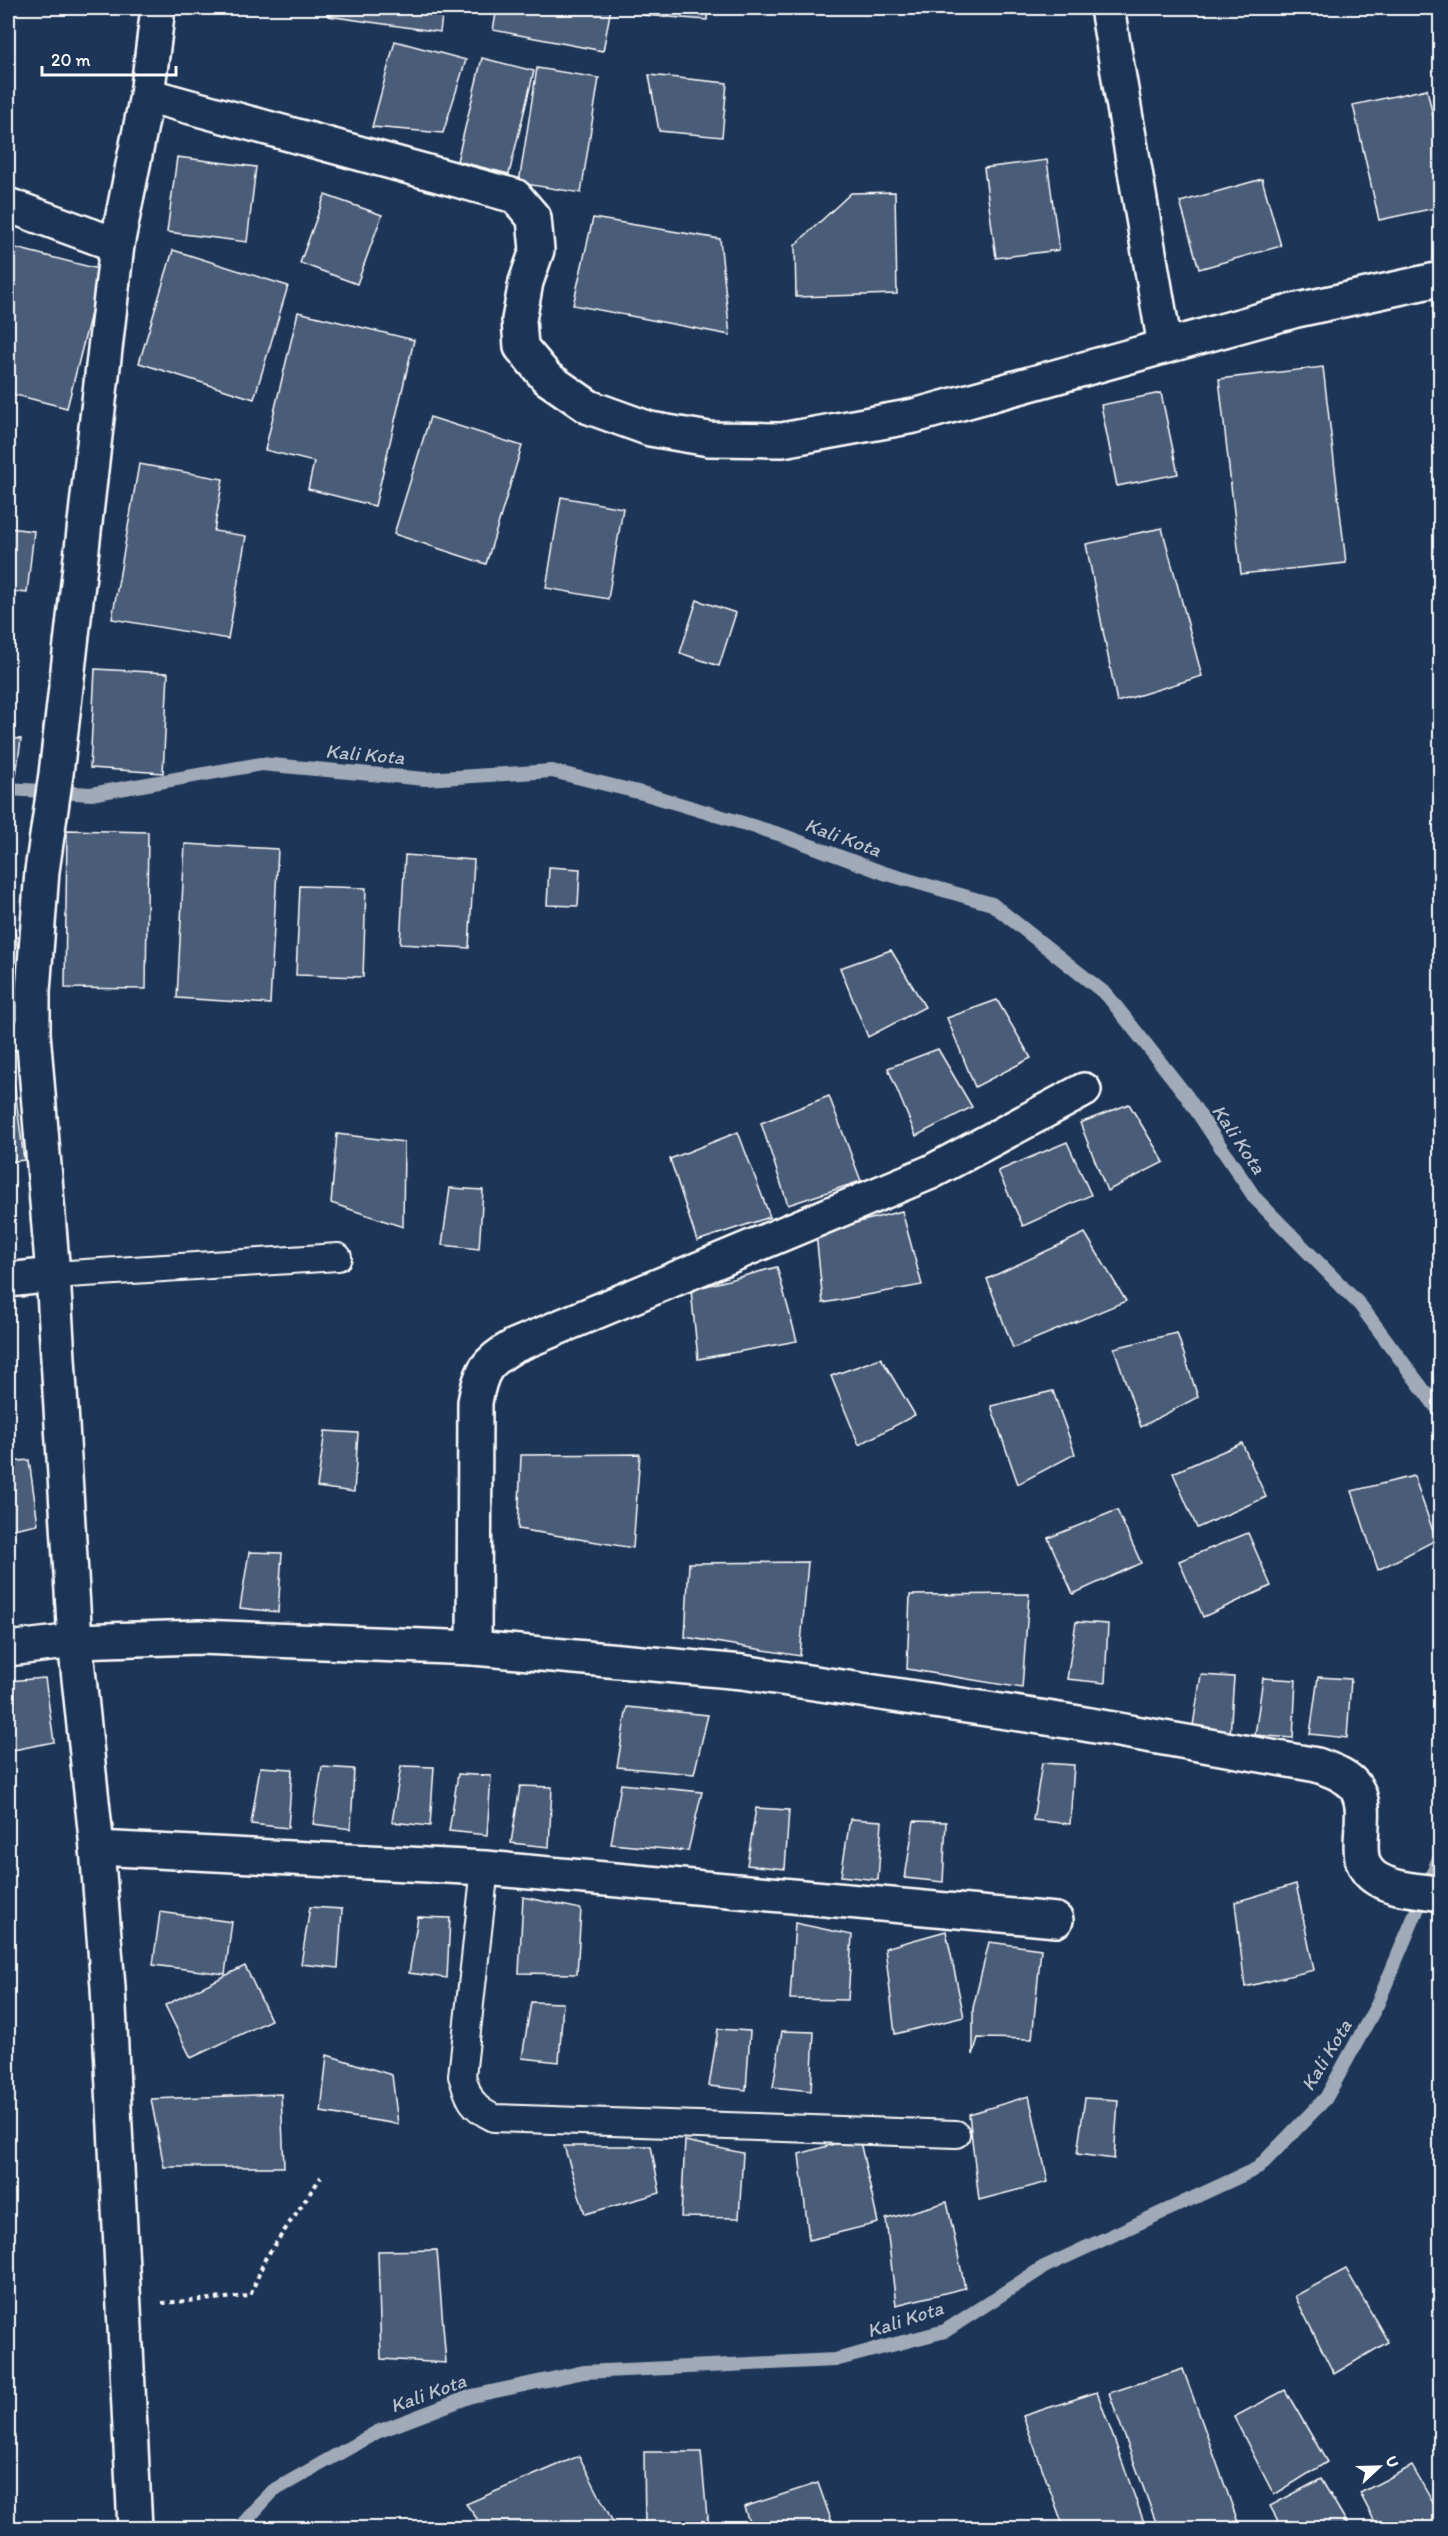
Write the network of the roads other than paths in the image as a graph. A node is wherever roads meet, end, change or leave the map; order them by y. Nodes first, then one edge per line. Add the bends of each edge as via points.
1 (158, 8) edge
2 (1107, 8) edge
3 (147, 95) junction
4 (8, 205) edge
5 (117, 245) junction
6 (1440, 279) edge
7 (1165, 346) junction
8 (20, 1035) edge
9 (1084, 1090) dead end
10 (338, 1257) dead end
11 (53, 1275) junction
12 (8, 1280) edge
13 (75, 1641) junction
14 (474, 1648) junction
15 (8, 1649) edge
16 (97, 1848) junction
17 (485, 1868) junction
18 (1440, 1894) edge
19 (1056, 1920) dead end
20 (956, 2134) dead end
21 (135, 2529) edge

1 - 3 street
2 - 7 street
3 - 5 street
3 - 7 street via 515,196 534,218 537,250 519,320 521,347 547,378 589,407 650,429 709,439 782,440 914,416
4 - 5 street
5 - 8 street via 42,871 33,991
6 - 7 street via 1293,311
8 - 11 street
9 - 14 street via 931,1172 495,1356 480,1376 475,1402
10 - 11 lane
11 - 12 street
11 - 13 street
13 - 14 street via 199,1637
13 - 15 street
13 - 16 street
14 - 18 street via 742,1672 1073,1722 1317,1765 1341,1775 1356,1788 1361,1804 1364,1866 1376,1879
16 - 17 street
16 - 21 street via 108,1987
17 - 19 street
17 - 20 lane via 462,2076 469,2098 480,2111 494,2118

